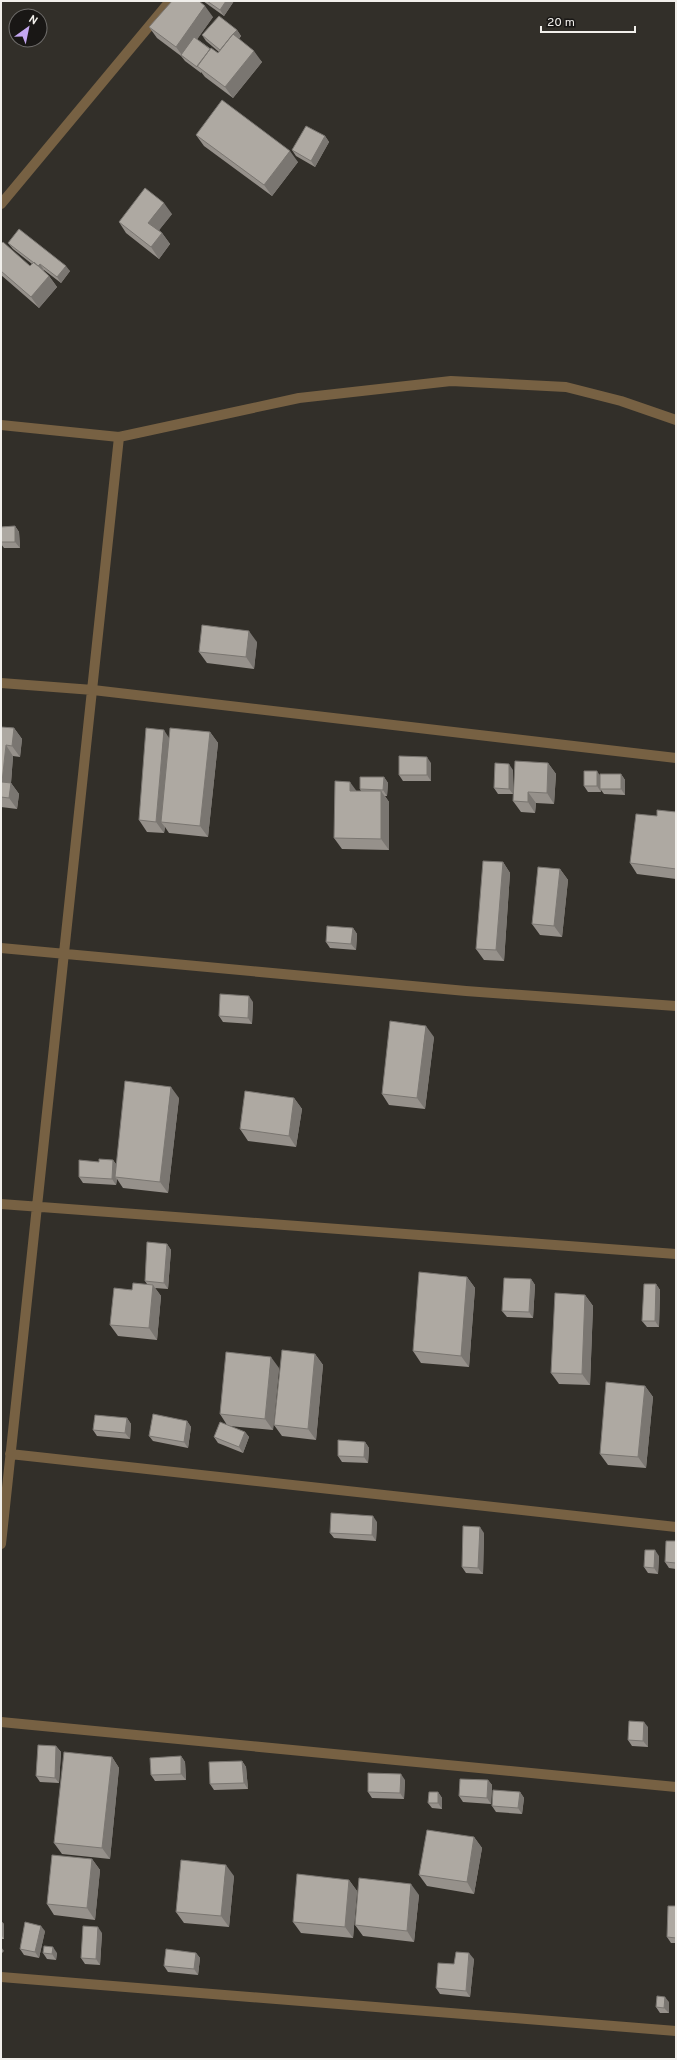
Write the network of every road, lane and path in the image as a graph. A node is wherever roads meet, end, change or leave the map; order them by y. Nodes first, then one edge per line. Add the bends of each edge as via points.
1 (170, 1) edge
2 (1, 204) edge
3 (676, 420) edge
4 (1, 425) edge
5 (119, 437) junction
6 (1, 683) edge
7 (93, 690) junction
8 (676, 758) edge
9 (1, 948) edge
10 (63, 953) junction
11 (676, 1006) edge
12 (1, 1204) edge
13 (38, 1207) junction
14 (676, 1254) edge
15 (10, 1454) junction
16 (676, 1527) edge
17 (1, 1544) edge
18 (1, 1722) edge
19 (676, 1787) edge
20 (1, 1977) edge
21 (676, 2031) edge

1 - 2 street
3 - 5 street via 621,401 566,387 451,381 300,398
4 - 5 street
5 - 7 street
6 - 7 street
7 - 8 street
7 - 10 street
9 - 10 street
10 - 11 street via 466,991
10 - 13 street
12 - 13 street
13 - 14 street
13 - 15 street
15 - 16 street
15 - 17 street
18 - 19 street
20 - 21 street

